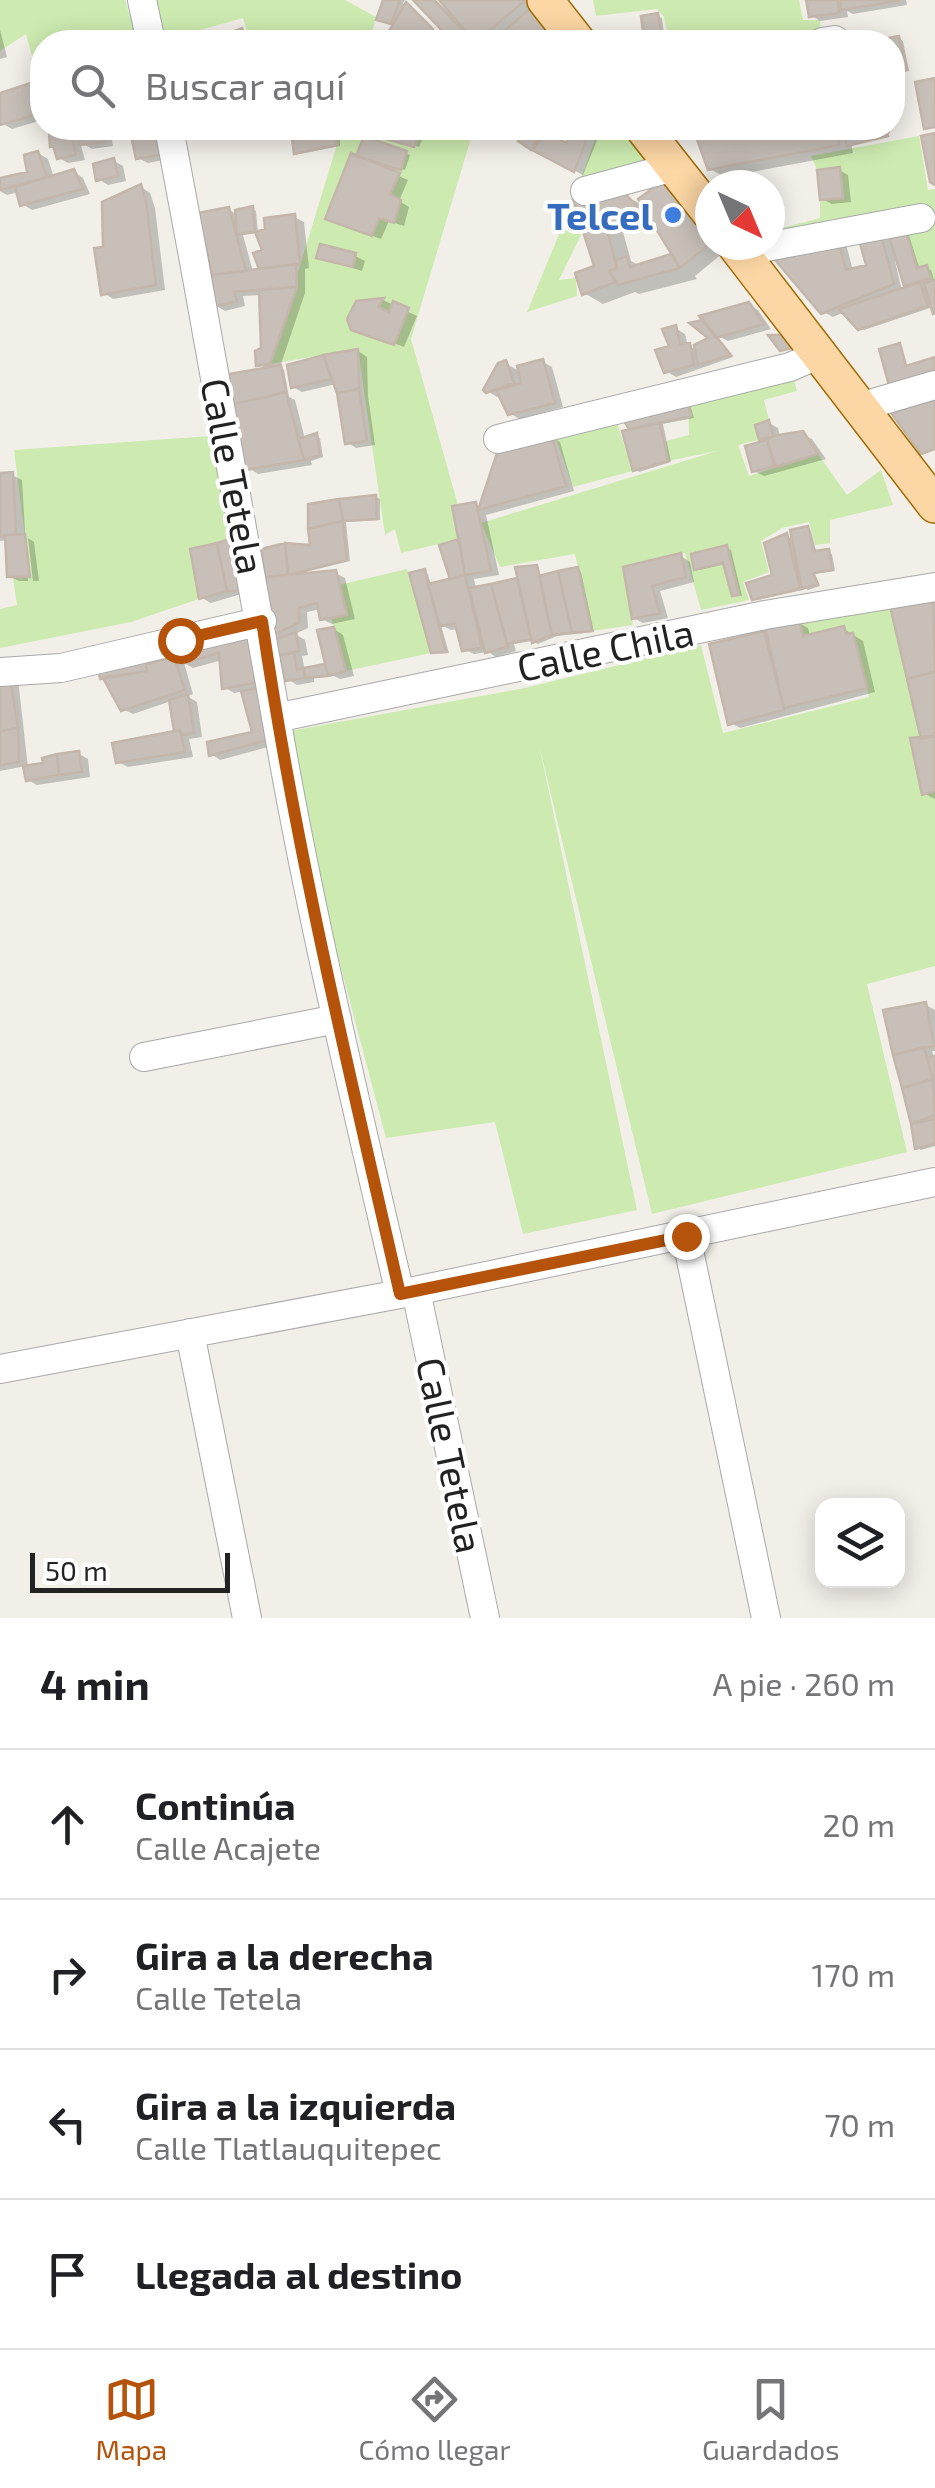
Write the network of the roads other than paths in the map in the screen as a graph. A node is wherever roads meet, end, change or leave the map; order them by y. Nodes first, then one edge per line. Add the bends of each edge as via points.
1 (142, 0) edge
2 (545, 0) edge
3 (149, 30) edge
4 (569, 30) edge
5 (171, 140) edge
6 (653, 140) edge
7 (674, 167) junction
8 (586, 191) dead end
9 (695, 194) edge
10 (921, 218) dead end
11 (785, 240) edge
12 (746, 260) edge
13 (820, 354) junction
14 (935, 385) edge
15 (860, 407) junction
16 (498, 439) dead end
17 (929, 488) edge
18 (935, 587) edge
19 (262, 621) junction
20 (0, 672) edge
21 (276, 718) junction
22 (337, 1019) junction
23 (144, 1057) dead end
24 (935, 1182) edge
25 (686, 1236) junction
26 (408, 1293) junction
27 (190, 1333) junction
28 (0, 1369) edge
29 (247, 1618) edge
30 (485, 1618) edge
31 (766, 1618) edge

1 - 3 street
2 - 4 main road
5 - 19 street, Calle Tetela
6 - 7 main road
7 - 8 street
7 - 9 main road
10 - 11 street
12 - 13 main road
13 - 15 main road
13 - 16 street via 790,368
14 - 15 street
15 - 17 main road
18 - 21 street, Calle Chila via 765,615
19 - 20 street via 61,668
19 - 21 street, Calle Tetela
21 - 22 street, Calle Tetela
22 - 23 street
22 - 26 street, Calle Tetela
24 - 25 street
25 - 26 street
25 - 31 street
26 - 27 street
26 - 30 street, Calle Tetela
27 - 28 street
27 - 29 street

